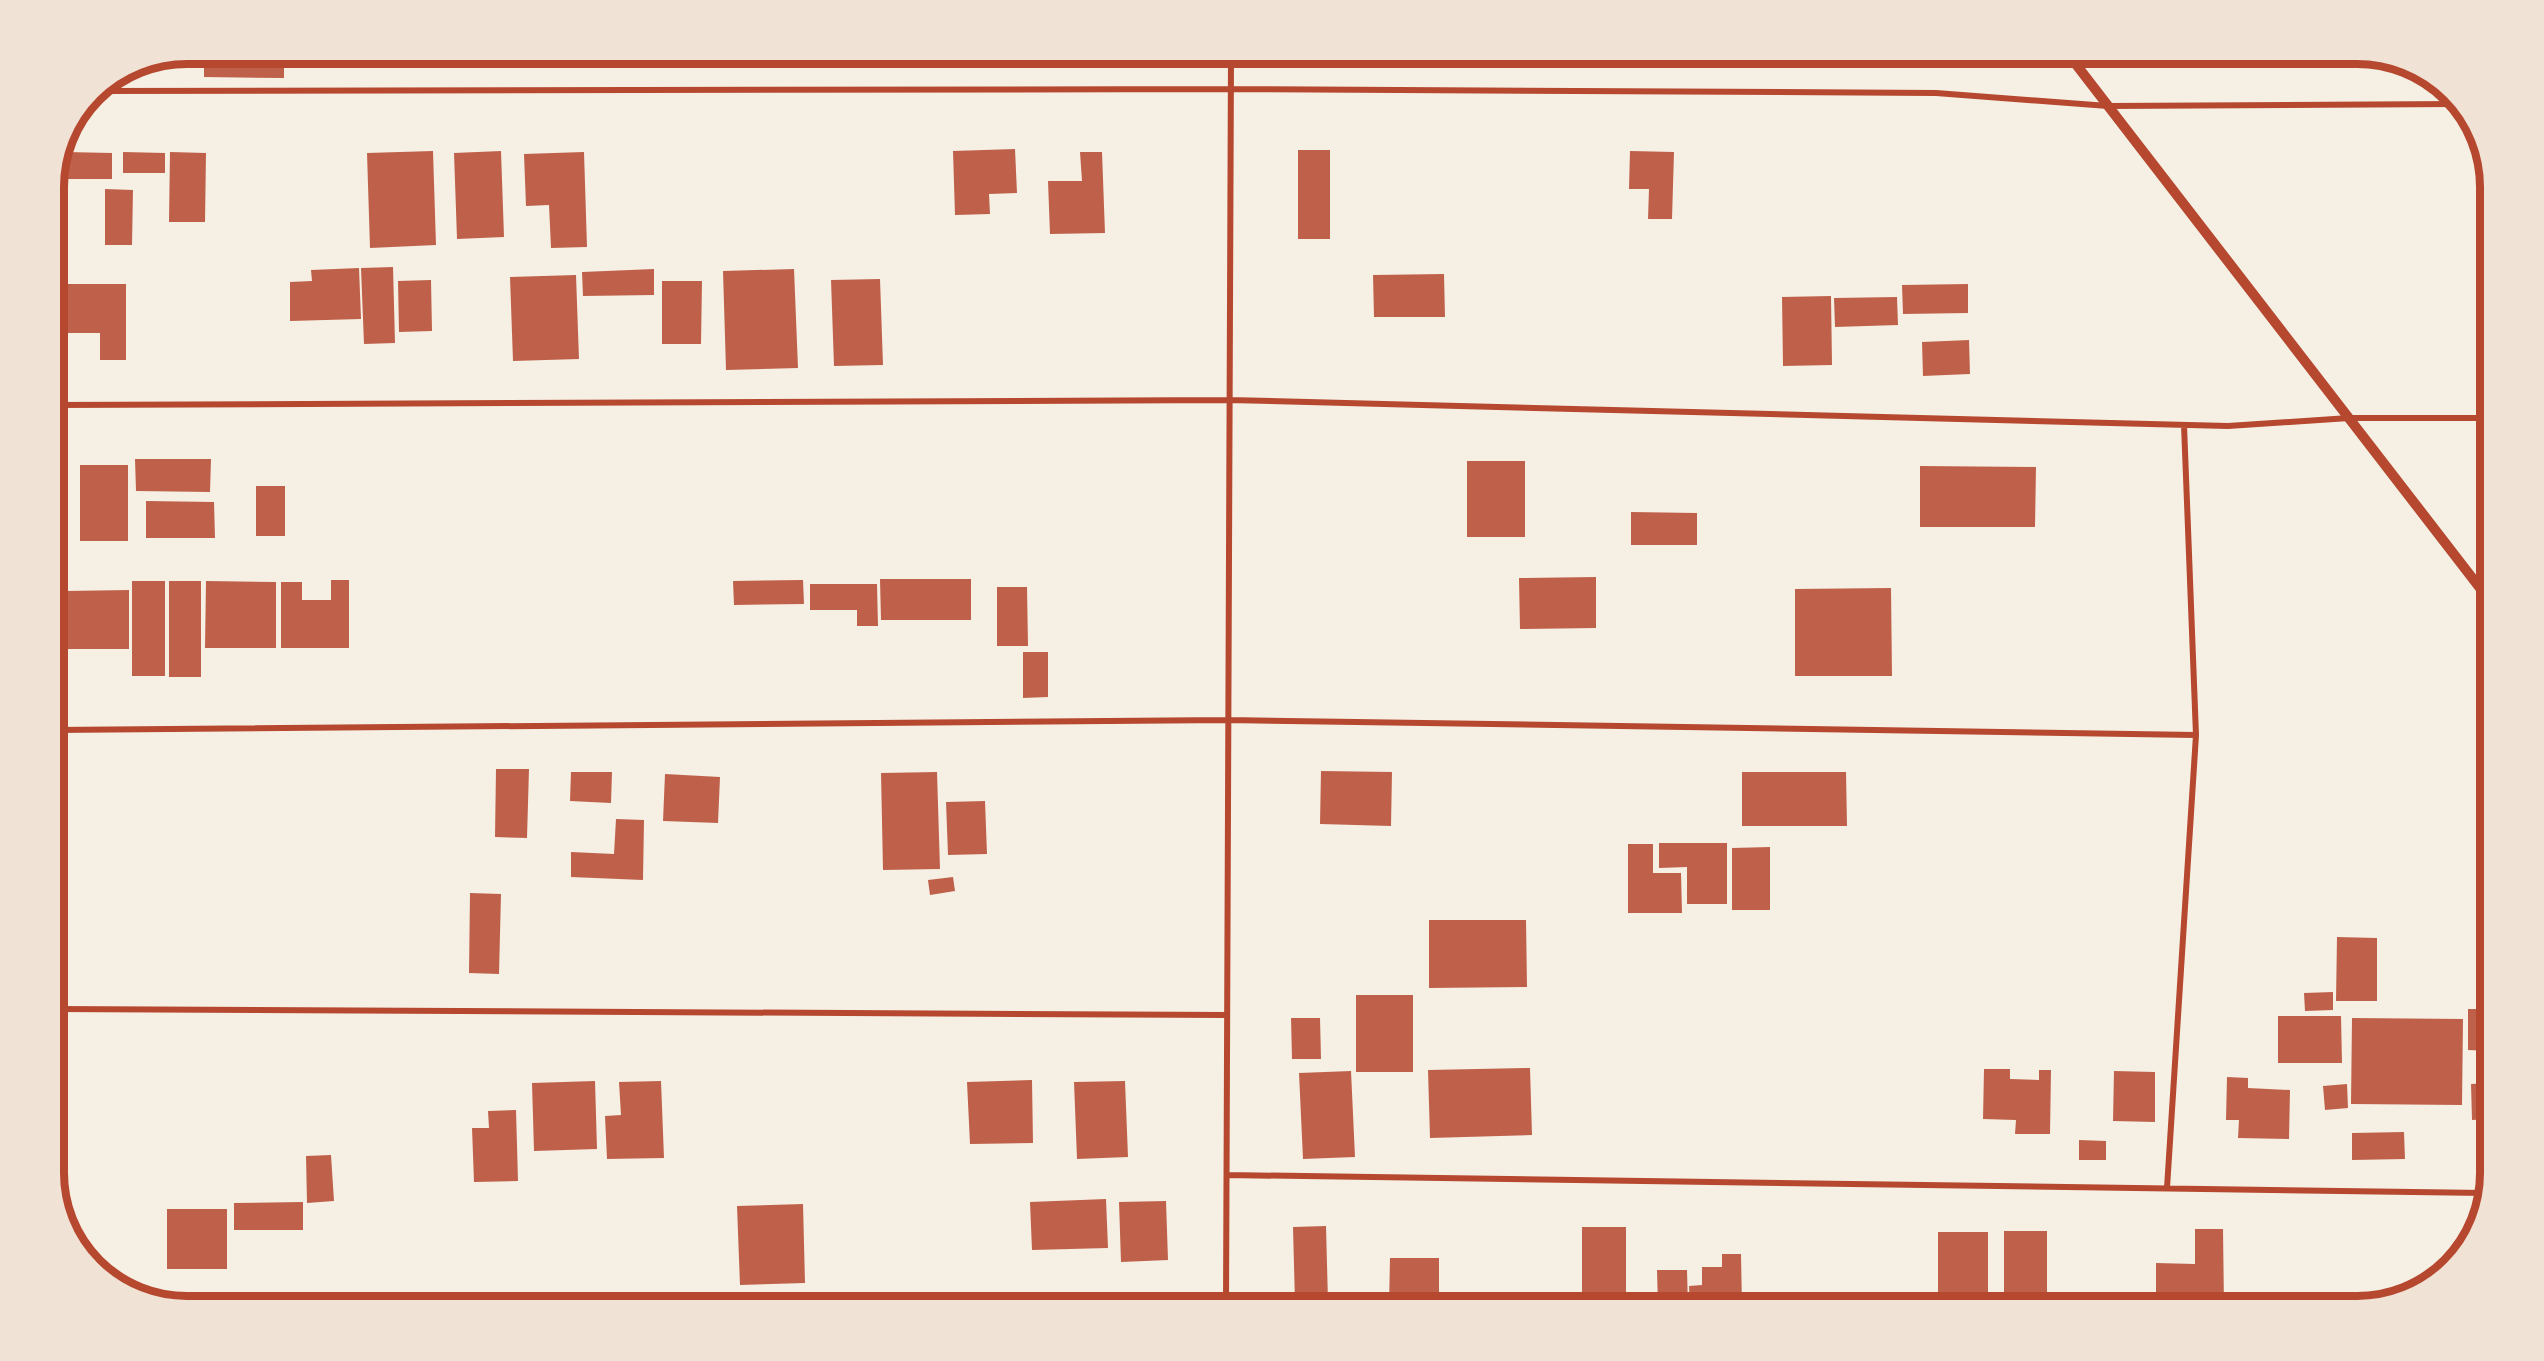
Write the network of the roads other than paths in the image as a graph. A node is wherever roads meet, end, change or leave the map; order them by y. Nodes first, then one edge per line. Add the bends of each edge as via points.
1 (1231, 64) edge
2 (2076, 64) edge
3 (1231, 89) junction
4 (111, 91) edge
5 (2447, 104) edge
6 (2108, 106) junction
7 (1229, 400) junction
8 (65, 405) edge
9 (2349, 418) junction
10 (2479, 418) edge
11 (2184, 425) junction
12 (2479, 587) edge
13 (1228, 720) junction
14 (65, 730) edge
15 (2196, 735) junction
16 (65, 1008) edge
17 (1227, 1015) junction
18 (1227, 1174) junction
19 (2167, 1188) junction
20 (2477, 1192) edge
21 (1226, 1296) edge

1 - 3 street
2 - 6 street
3 - 4 street
3 - 6 street via 1936,93
3 - 7 street
5 - 6 street
6 - 9 street
7 - 8 street
7 - 11 street
7 - 13 street
9 - 10 street
9 - 11 street
9 - 12 street
11 - 15 street
13 - 14 street
13 - 15 street
13 - 17 street
15 - 19 street
16 - 17 street
17 - 18 street
18 - 19 street
18 - 21 street
19 - 20 street

